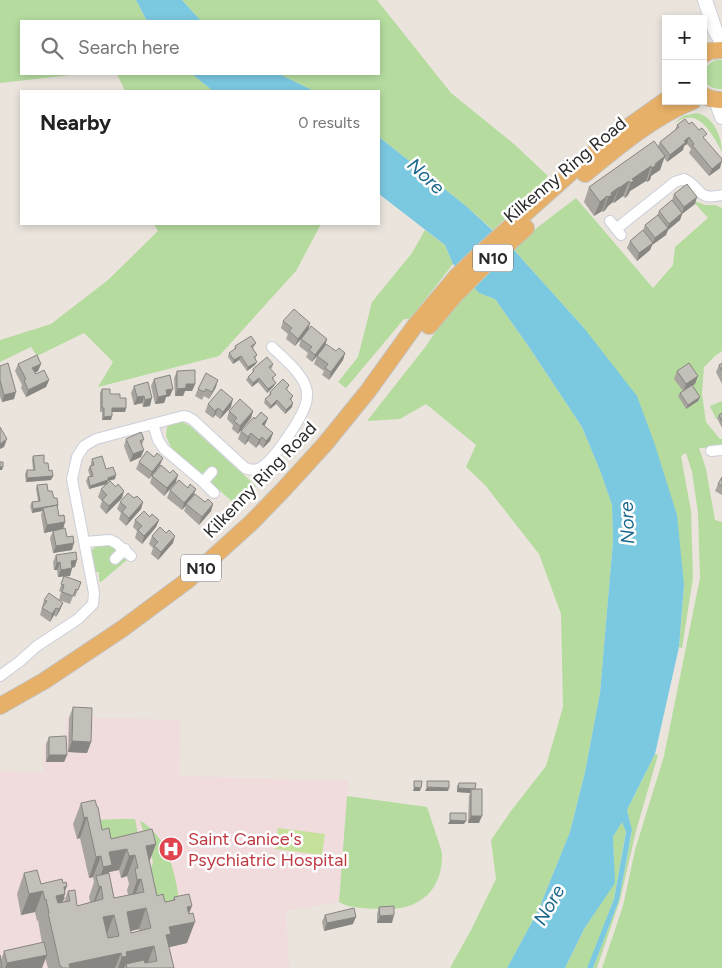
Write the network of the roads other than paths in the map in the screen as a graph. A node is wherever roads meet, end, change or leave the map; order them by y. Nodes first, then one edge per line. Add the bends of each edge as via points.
1 (704, 0) edge
2 (702, 15) edge
3 (722, 42) edge
4 (722, 50) edge
5 (707, 53) edge
6 (708, 99) edge
7 (662, 103) edge
8 (722, 117) edge
9 (566, 184) junction
10 (722, 195) edge
11 (616, 229) dead end
12 (272, 347) dead end
13 (153, 424) junction
14 (722, 450) edge
15 (711, 451) dead end
16 (212, 472) dead end
17 (203, 482) junction
18 (214, 494) dead end
19 (85, 542) junction
20 (115, 559) dead end
21 (0, 676) edge
22 (0, 706) edge

1 - 2 main road
1 - 3 main road
4 - 5 highway
6 - 8 main road
6 - 9 highway, Kilkenny Ring Road / N10 via 671,111
7 - 9 highway, Kilkenny Ring Road / N10 via 611,139
9 - 22 highway, Kilkenny Ring Road / N10 via 457,276 418,331 406,354 368,391 325,444 251,523 188,580 122,629
10 - 11 street via 708,197 700,194 692,183 684,179 675,182
12 - 13 street via 305,383 307,402 286,440 259,469 245,468 188,417
13 - 17 street via 164,449
13 - 19 street via 96,440 84,446 77,457 72,479
14 - 15 street
16 - 17 street
17 - 18 street
19 - 20 street via 116,542 128,553
19 - 21 street via 93,604 78,619 36,646

